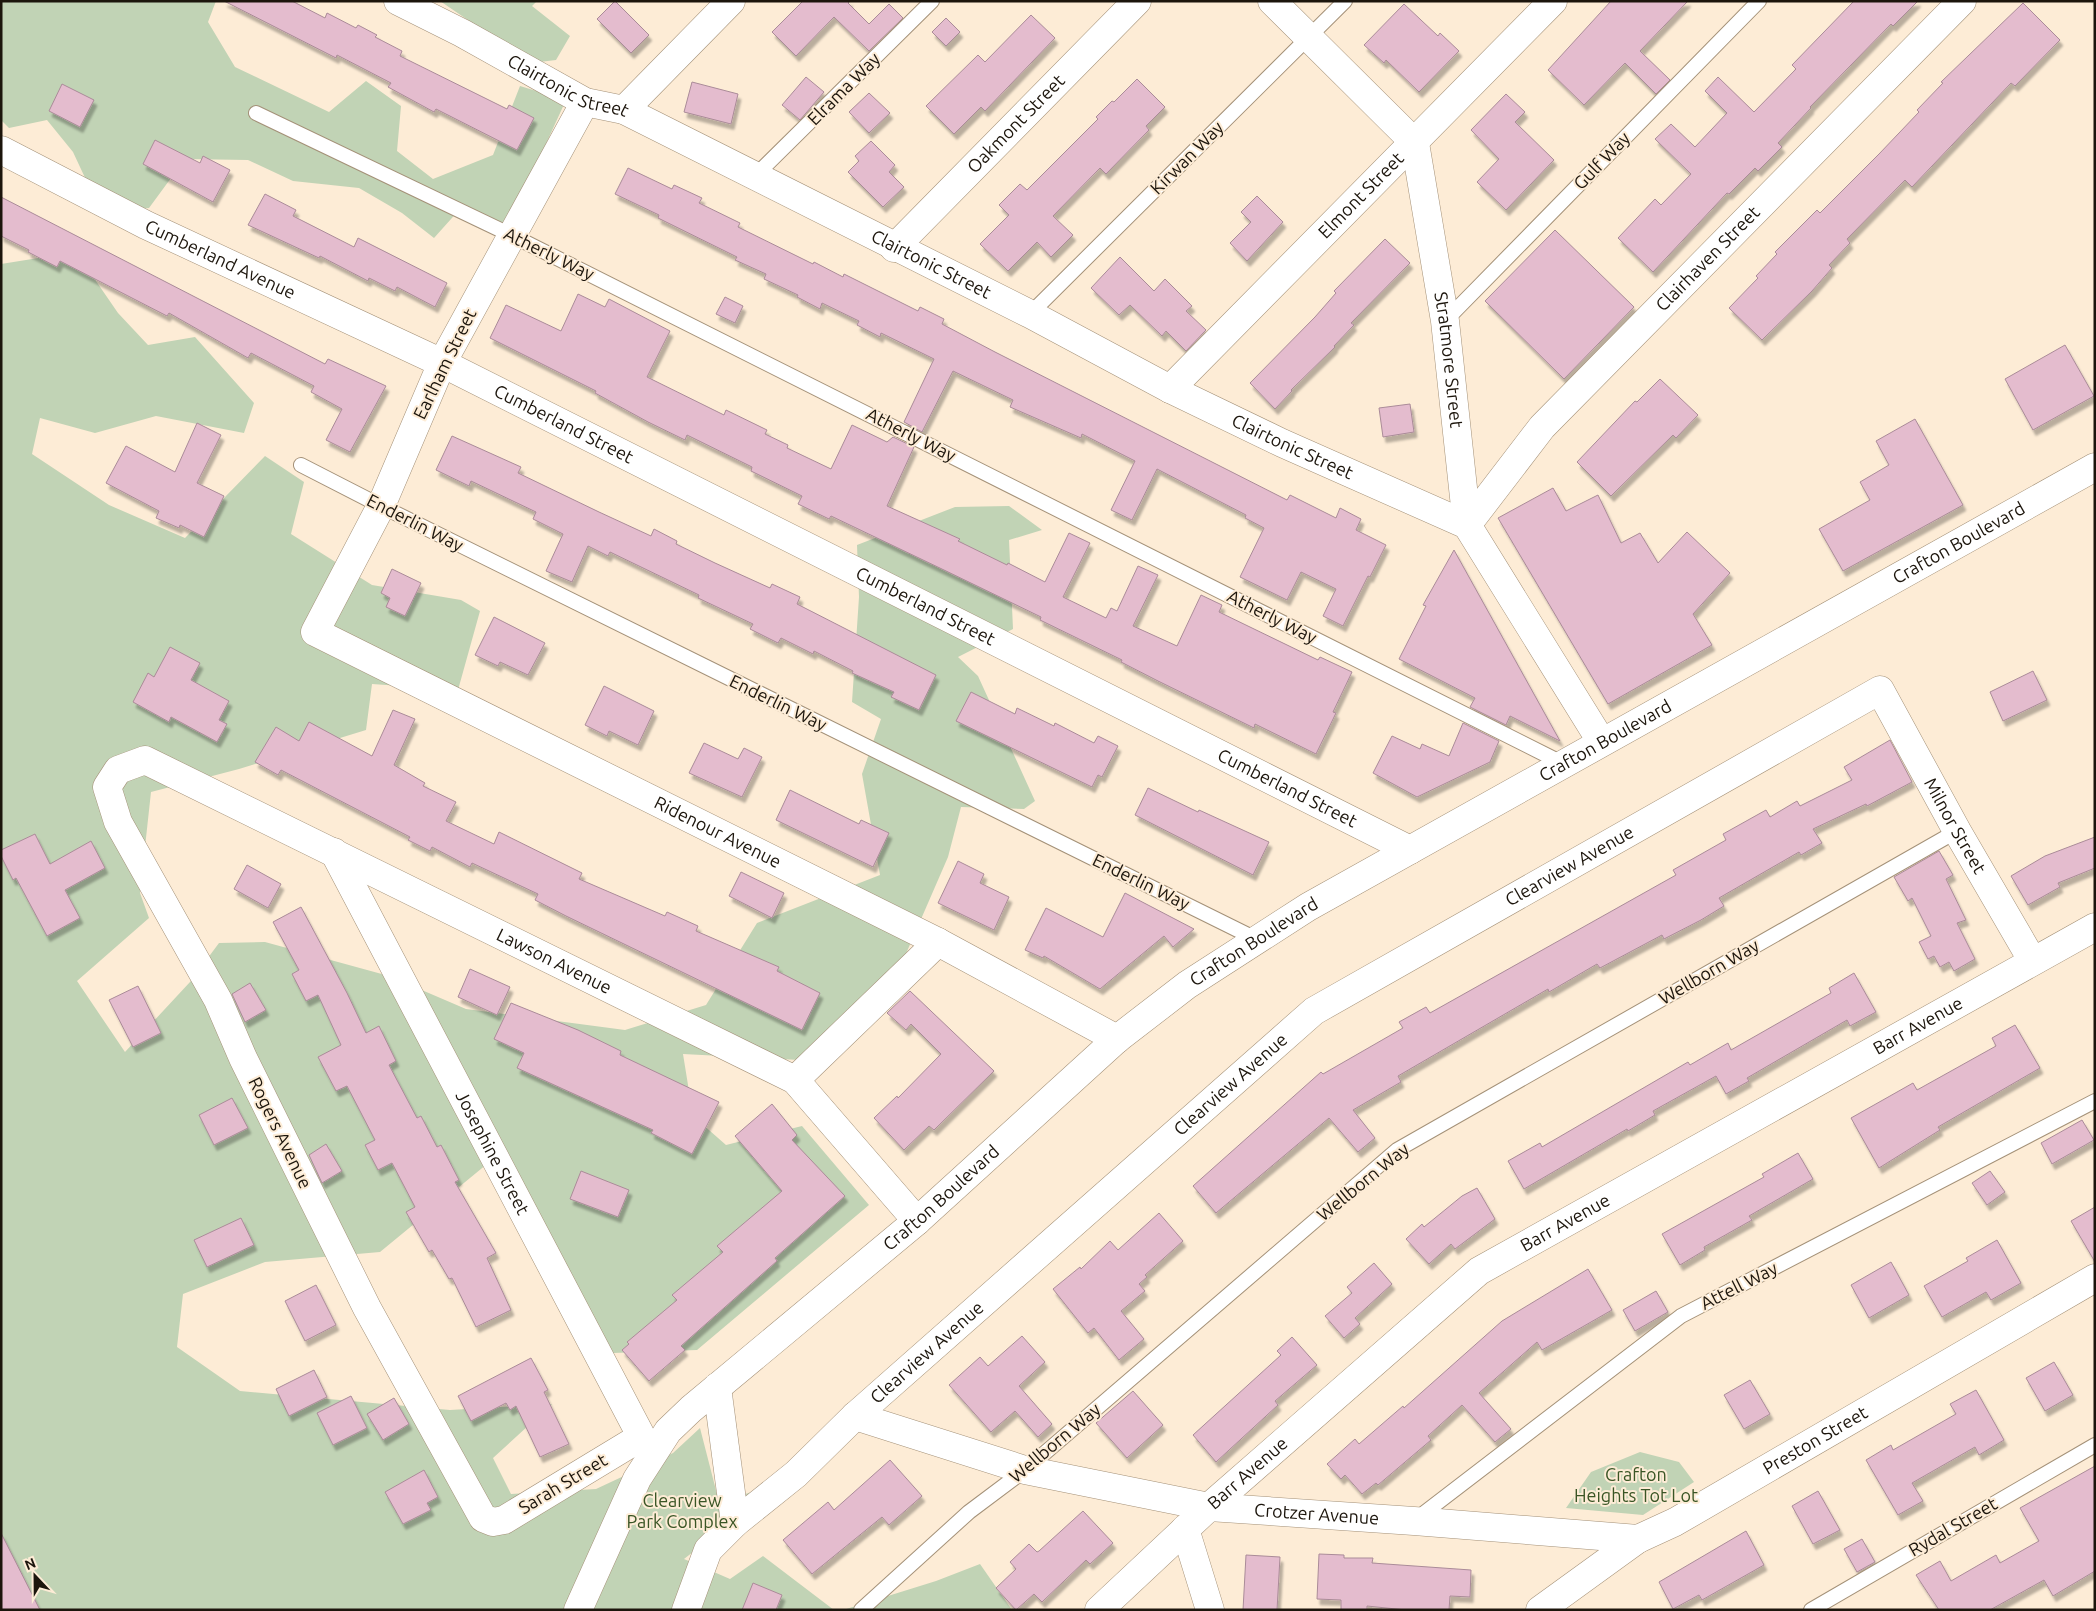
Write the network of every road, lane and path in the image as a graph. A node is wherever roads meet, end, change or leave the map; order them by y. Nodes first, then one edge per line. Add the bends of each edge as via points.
1 (398, 1) edge
2 (731, 1) edge
3 (932, 1) edge
4 (1137, 1) edge
5 (1272, 1) edge
6 (1345, 1) edge
7 (1553, 1) edge
8 (1759, 1) edge
9 (1962, 1) edge
10 (1309, 37) junction
11 (585, 102) junction
12 (624, 110) junction
13 (256, 114) dead end
14 (1415, 143) junction
15 (1, 150) edge
16 (756, 176) junction
17 (513, 236) junction
18 (894, 248) junction
19 (1030, 314) junction
20 (1446, 321) junction
21 (442, 363) junction
22 (1170, 389) junction
23 (301, 464) dead end
24 (2095, 467) edge
25 (380, 506) junction
26 (1467, 525) junction
27 (315, 632) joint
28 (1880, 690) joint
29 (1601, 741) junction
30 (145, 760) joint
31 (1562, 763) junction
32 (1957, 831) junction
33 (1410, 850) junction
34 (334, 852) junction
35 (2095, 927) edge
36 (1256, 939) junction
37 (938, 942) junction
38 (2032, 960) junction
39 (1117, 1039) junction
40 (795, 1080) junction
41 (2095, 1101) edge
42 (917, 1221) junction
43 (2095, 1278) edge
44 (717, 1387) junction
45 (855, 1416) junction
46 (2095, 1445) edge
47 (646, 1446) junction
48 (1025, 1470) junction
49 (1209, 1508) junction
50 (483, 1518) joint
51 (1414, 1521) junction
52 (735, 1523) junction
53 (1185, 1529) junction
54 (1638, 1538) junction
55 (578, 1610) edge
56 (686, 1610) edge
57 (861, 1610) edge
58 (1099, 1610) edge
59 (1210, 1610) edge
60 (1540, 1610) edge
61 (1811, 1610) edge

1 - 11 street, Clairtonic Street
2 - 12 street
3 - 16 lane, Elrama Way
4 - 18 street, Oakmont Street
5 - 10 street
6 - 10 lane, Kirwan Way
7 - 14 street, Elmont Street
8 - 20 lane, Gulf Way
9 - 26 street, Clairhaven Street via 1542,427
10 - 14 street
10 - 19 lane, Kirwan Way
11 - 12 street, Clairtonic Street
11 - 17 street, Earlham Street
12 - 16 street, Clairtonic Street
13 - 17 lane, Atherly Way
14 - 20 street, Stratmore Street
14 - 22 street, Elmont Street
15 - 21 street, Cumberland Avenue via 146,225
16 - 18 street, Clairtonic Street
17 - 21 street, Earlham Street
17 - 31 lane, Atherly Way
18 - 19 street, Clairtonic Street
19 - 22 street, Clairtonic Street
20 - 26 street, Stratmore Street
21 - 25 street, Earlham Street
21 - 33 street, Cumberland Street
22 - 26 street, Clairtonic Street
23 - 25 lane, Enderlin Way
24 - 29 street, Crafton Boulevard
25 - 27 street, Earlham Street
25 - 36 lane, Enderlin Way
26 - 29 street, Stratmore Street
27 - 37 street, Ridenour Avenue
28 - 32 street, Milnor Street
28 - 45 street, Clearview Avenue via 1314,1011
29 - 31 street, Crafton Boulevard
30 - 34 street, Lawson Avenue
30 - 50 street, Rogers Avenue via 118,770 107,787 118,822 218,1000 243,1058 367,1308
31 - 33 street, Crafton Boulevard
32 - 38 street, Milnor Street
32 - 48 lane, Wellborn Way via 1396,1150
33 - 36 street, Crafton Boulevard
34 - 40 street, Lawson Avenue
34 - 47 street, Josephine Street
35 - 38 street, Barr Avenue
36 - 39 street, Crafton Boulevard
37 - 39 street, Ridenour Avenue
37 - 40 street
38 - 49 street, Barr Avenue via 1479,1271
39 - 42 street, Crafton Boulevard
40 - 42 street, Lawson Avenue
41 - 51 lane, Attell Way via 1681,1316
42 - 44 street, Crafton Boulevard
43 - 54 street, Preston Street via 1675,1522
44 - 47 street, Crafton Boulevard via 668,1431
44 - 52 street
45 - 48 street, Crotzer Avenue
45 - 52 street, Clearview Avenue via 796,1474
46 - 61 lane, Rydal Street
47 - 50 street, Sarah Street via 504,1520 493,1522
47 - 55 street, Crafton Boulevard
48 - 49 street, Crotzer Avenue
48 - 57 lane, Wellborn Way via 969,1512
49 - 51 street, Crotzer Avenue
49 - 53 street, Barr Avenue
51 - 54 street, Crotzer Avenue
52 - 56 street, Clearview Avenue via 708,1550
53 - 58 street, Barr Avenue
53 - 59 street
54 - 60 street, Preston Street

